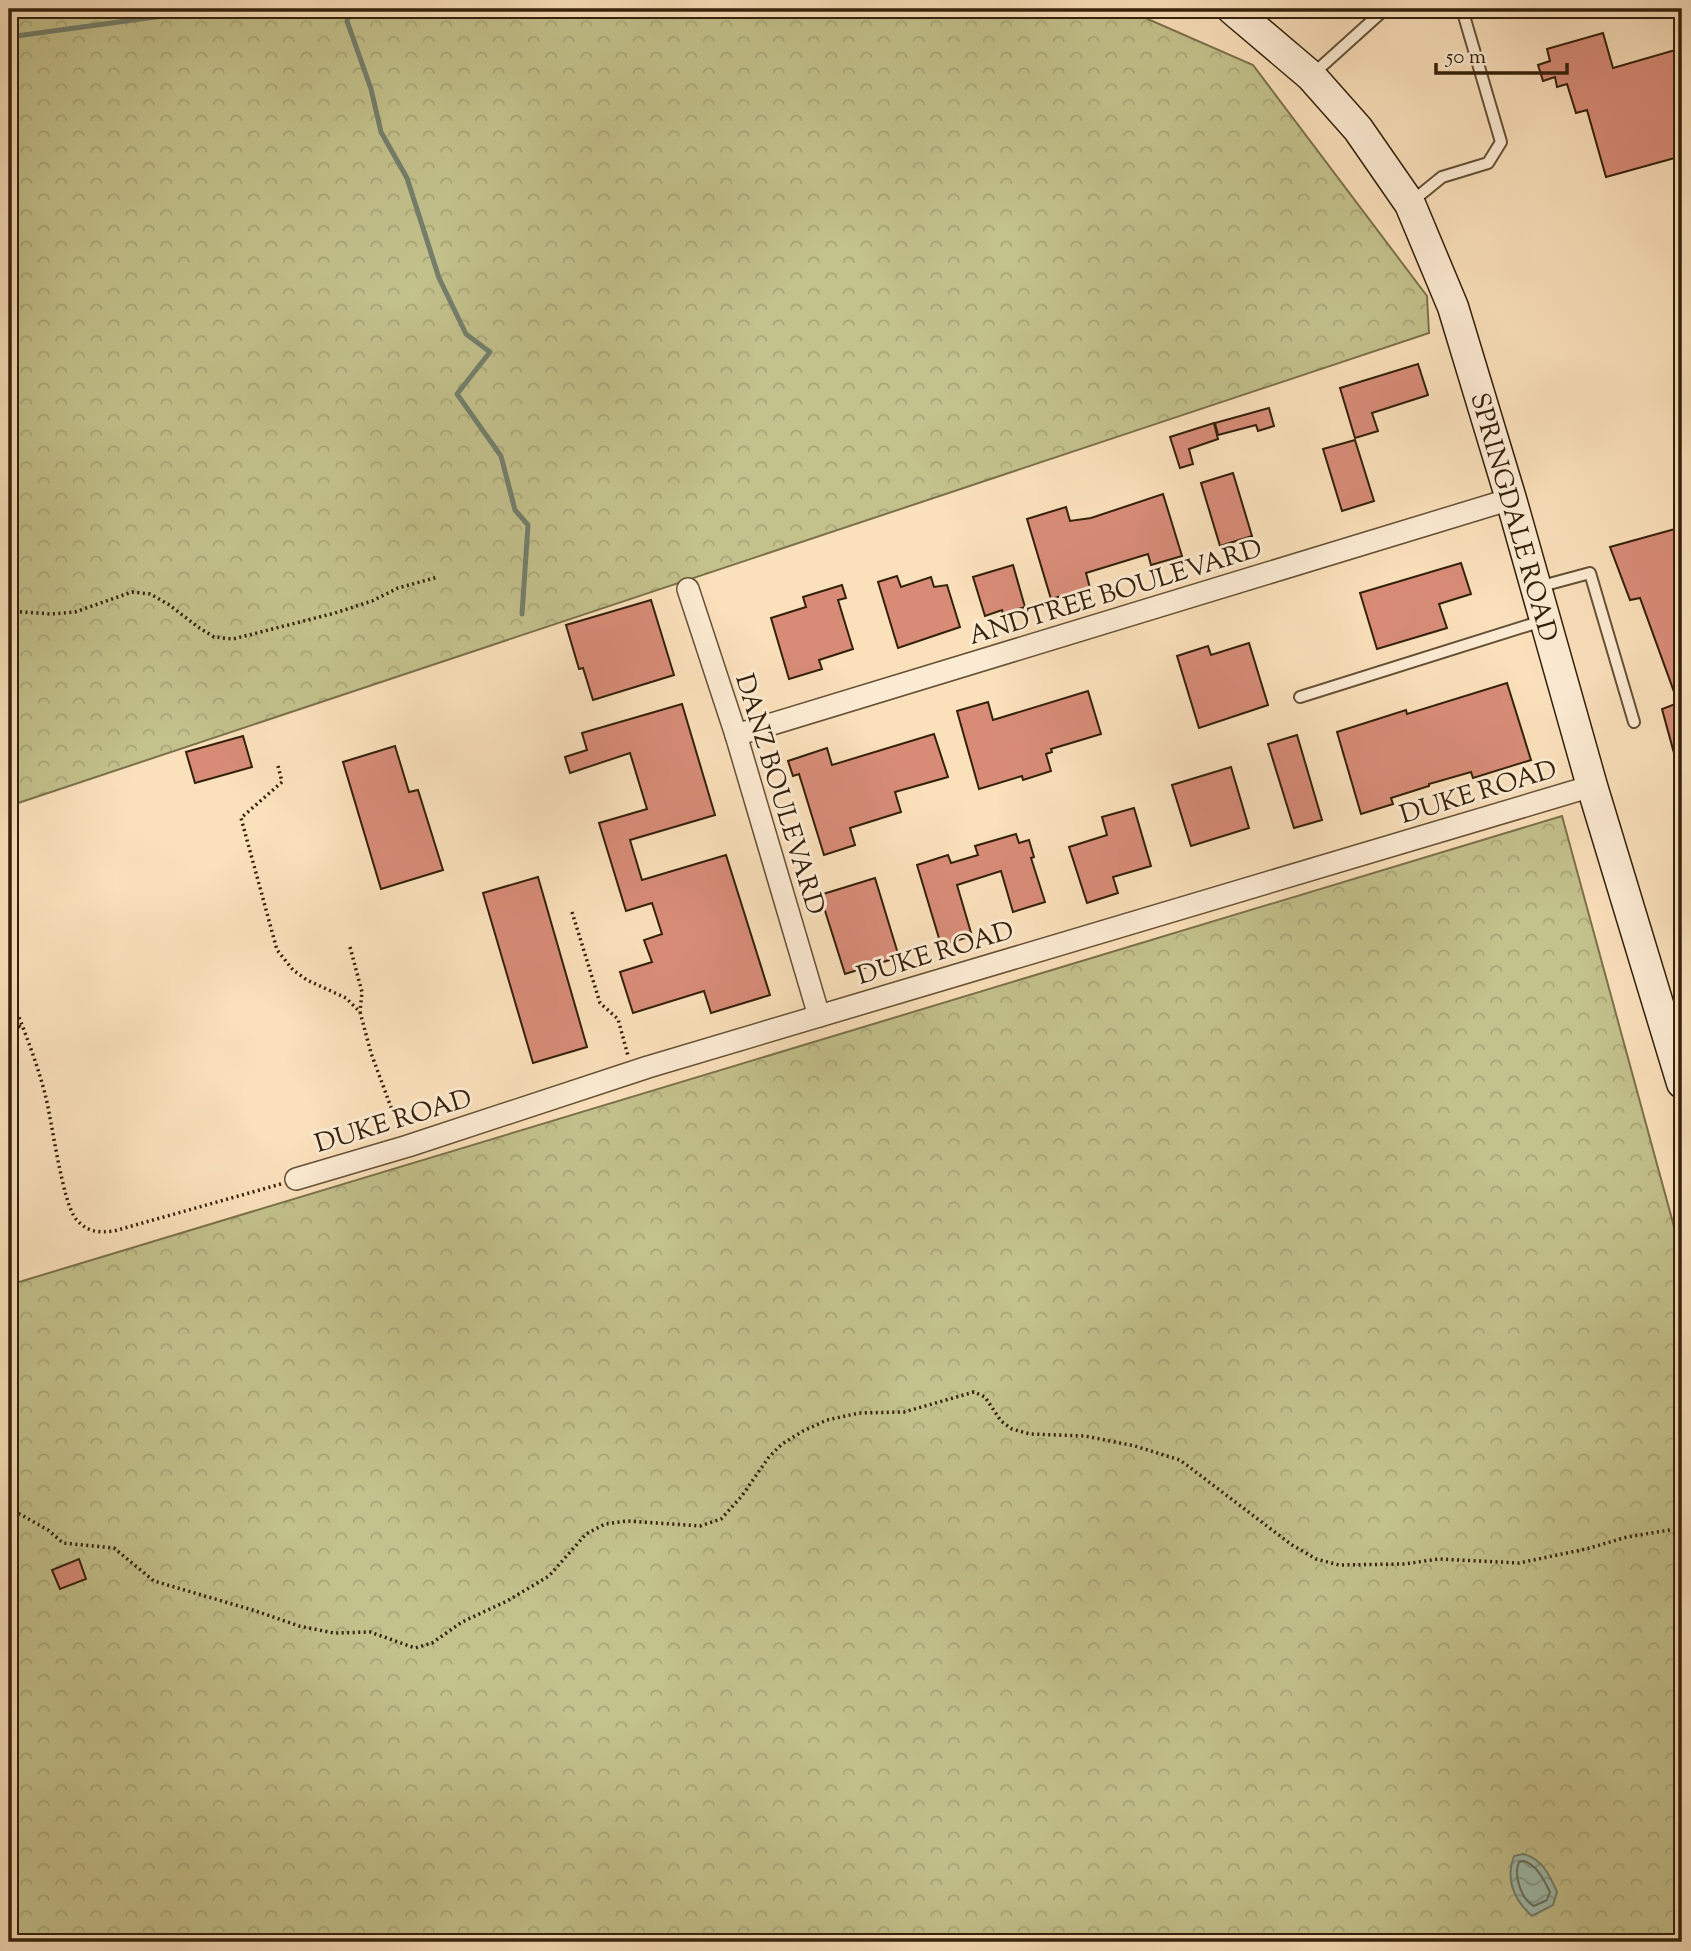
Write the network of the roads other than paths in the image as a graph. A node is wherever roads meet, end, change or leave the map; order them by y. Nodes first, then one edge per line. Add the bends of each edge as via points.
1 (1385, 9) edge
2 (1462, 9) edge
3 (1235, 10) edge
4 (1311, 76) junction
5 (1410, 204) junction
6 (1511, 499) junction
7 (1536, 587) junction
8 (688, 589) dead end
9 (1545, 620) junction
10 (1300, 697) dead end
11 (1634, 722) dead end
12 (736, 736) junction
13 (1592, 786) junction
14 (819, 1016) junction
15 (1682, 1083) edge
16 (296, 1179) road end

1 - 4 lane
2 - 5 lane via 1501,142 1488,163 1442,177
3 - 4 main road, SPRINGDALE ROAD
4 - 5 main road, SPRINGDALE ROAD via 1358,129
5 - 6 main road, SPRINGDALE ROAD via 1452,307
6 - 7 main road, SPRINGDALE ROAD
6 - 12 street, ANDTREE BOULEVARD
7 - 9 main road, SPRINGDALE ROAD
7 - 11 lane via 1590,573
8 - 12 street, DANZ BOULEVARD
9 - 10 lane
9 - 13 main road, SPRINGDALE ROAD
12 - 14 street, DANZ BOULEVARD
13 - 14 street, DUKE ROAD
13 - 15 main road, SPRINGDALE ROAD
14 - 16 street, DUKE ROAD

